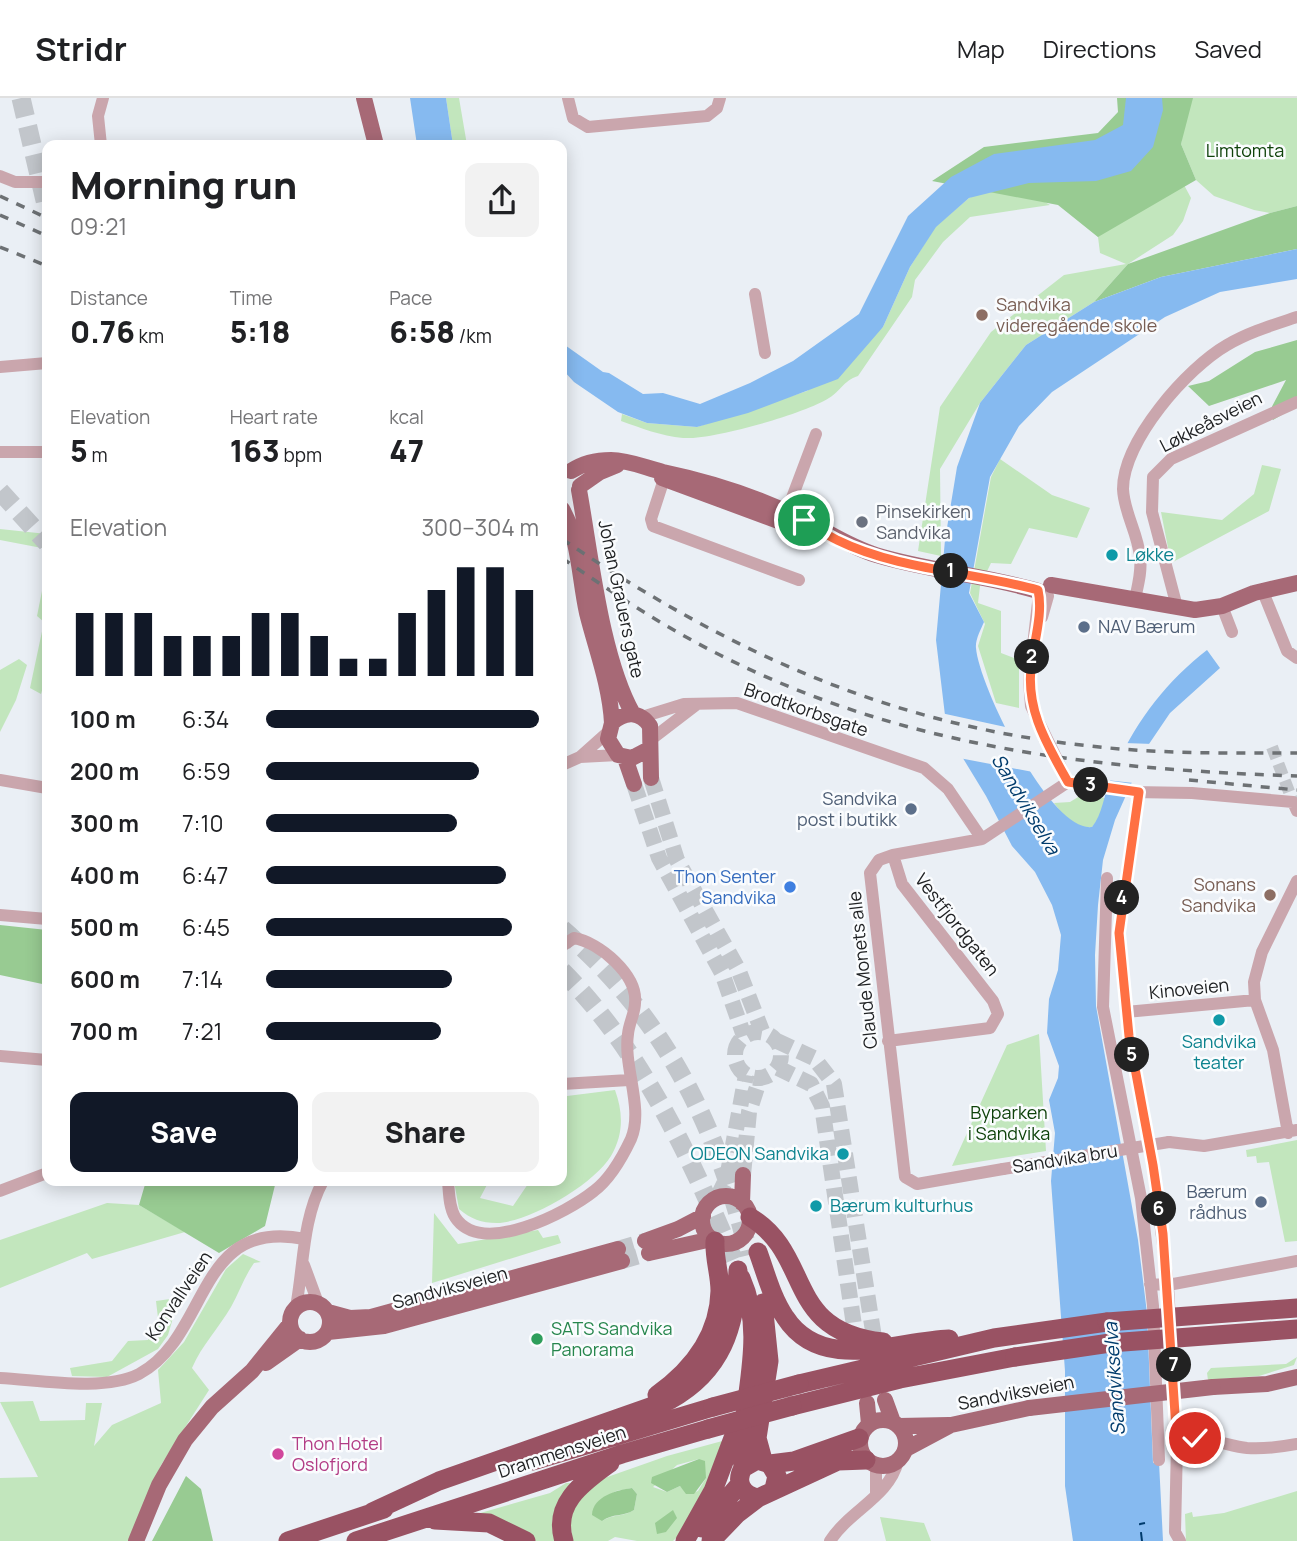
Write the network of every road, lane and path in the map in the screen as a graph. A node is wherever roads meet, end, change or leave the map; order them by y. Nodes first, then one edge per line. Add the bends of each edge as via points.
1 (103, 98) edge
2 (365, 98) edge
3 (720, 98) edge
4 (569, 104) edge
5 (100, 140) edge
6 (375, 140) edge
7 (0, 177) edge
8 (42, 182) edge
9 (754, 294) dead end
10 (1297, 317) edge
11 (764, 350) dead end
12 (42, 363) edge
13 (0, 367) edge
14 (1297, 402) edge
15 (816, 434) dead end
16 (0, 452) edge
17 (42, 452) edge
18 (567, 468) edge
19 (567, 469) edge
20 (664, 479) junction
21 (580, 488) junction
22 (567, 501) edge
23 (785, 518) junction
24 (567, 519) edge
25 (799, 580) dead end
26 (1297, 583) edge
27 (1045, 591) junction
28 (1135, 599) junction
29 (1266, 599) junction
30 (1177, 607) junction
31 (1155, 608) junction
32 (1224, 611) junction
33 (1232, 632) dead end
34 (1297, 658) edge
35 (696, 705) junction
36 (637, 715) junction
37 (610, 728) junction
38 (651, 744) junction
39 (622, 756) junction
40 (580, 757) junction
41 (567, 763) edge
42 (651, 778) tunnel mouth
43 (0, 779) edge
44 (1068, 782) junction
45 (634, 784) tunnel mouth
46 (42, 787) edge
47 (1136, 792) junction
48 (1295, 806) edge
49 (982, 839) junction
50 (893, 855) junction
51 (1107, 878) dead end
52 (1297, 881) edge
53 (0, 915) edge
54 (42, 919) edge
55 (567, 943) edge
56 (1255, 999) junction
57 (1126, 1012) junction
58 (888, 1041) junction
59 (0, 1056) edge
60 (42, 1059) edge
61 (629, 1080) junction
62 (567, 1084) edge
63 (1292, 1132) edge
64 (42, 1175) edge
65 (743, 1175) tunnel mouth
66 (910, 1183) joint
67 (321, 1186) edge
68 (448, 1186) edge
69 (0, 1191) edge
70 (746, 1210) junction
71 (703, 1216) junction
72 (304, 1239) junction
73 (713, 1240) junction
74 (745, 1260) junction
75 (1297, 1261) edge
76 (304, 1265) junction
77 (1150, 1284) junction
78 (1168, 1285) junction
79 (296, 1307) junction
80 (323, 1307) junction
81 (1297, 1308) edge
82 (290, 1324) junction
83 (1297, 1329) edge
84 (328, 1332) junction
85 (1003, 1337) junction
86 (300, 1339) junction
87 (898, 1343) junction
88 (252, 1371) junction
89 (0, 1378) edge
90 (1295, 1380) edge
91 (885, 1400) dead end
92 (867, 1403) dead end
93 (634, 1411) junction
94 (742, 1416) junction
95 (896, 1424) junction
96 (951, 1425) junction
97 (864, 1431) junction
98 (1177, 1444) junction
99 (1297, 1444) edge
100 (622, 1454) junction
101 (902, 1455) junction
102 (1159, 1460) dead end
103 (766, 1462) junction
104 (871, 1463) junction
105 (741, 1476) junction
106 (766, 1493) junction
107 (876, 1494) junction
108 (411, 1497) junction
109 (458, 1515) junction
110 (136, 1541) edge
111 (288, 1541) edge
112 (356, 1541) edge
113 (526, 1541) edge
114 (564, 1541) edge
115 (687, 1541) edge
116 (711, 1541) edge
117 (830, 1541) edge
118 (1180, 1541) edge

1 - 5 street via 98,116
2 - 6 main road
3 - 4 street via 714,112 706,116 622,126 584,127
7 - 8 street
9 - 11 street
10 - 28 street via 1242,337 1211,356 1151,421 1134,447 1123,488 1140,558
12 - 13 street
14 - 30 street, Løkkeåsveien via 1171,459 1153,477 1152,512
15 - 23 street
16 - 17 street
18 - 23 main road via 628,462 694,478
19 - 21 main road via 577,476
20 - 21 main road via 617,466 600,472
20 - 23 main road
20 - 25 street via 651,519 653,526
21 - 22 main road via 574,499
21 - 36 main road, Johan Grauers gate via 600,608 620,687
23 - 27 main road via 884,557
24 - 37 main road, Johan Grauers gate
26 - 29 main road
27 - 28 main road
27 - 31 main road
27 - 44 street via 1029,680 1031,706
28 - 31 main road
29 - 32 main road
29 - 34 street via 1287,652
30 - 31 main road
30 - 32 main road
31 - 32 main road via 1195,619
32 - 33 street
35 - 36 street, Brodtkorbsgate
35 - 38 street
35 - 49 street, Brodtkorbsgate via 725,702 751,707 924,768 940,779
36 - 37 main road via 625,714
36 - 38 main road via 650,726
37 - 39 main road via 610,745
37 - 40 street
38 - 39 main road via 638,757
38 - 42 main road
39 - 40 street
39 - 45 main road
40 - 41 street
43 - 46 street
44 - 47 street
44 - 49 street
47 - 48 street via 1192,793
47 - 57 street via 1119,933
49 - 50 street
50 - 58 street, Claude Monets alle via 879,860 870,873
50 - 58 street, Vestfjordgaten via 902,884 993,1001 998,1014 990,1028
51 - 77 street via 1105,994 1141,1198
52 - 56 street via 1262,952
53 - 54 street
55 - 61 street via 574,938 586,940 628,976 634,988 636,1002 627,1035
56 - 57 street, Kinoveien
56 - 63 street via 1273,1049
57 - 78 street
58 - 66 street, Claude Monets alle via 905,1178
59 - 60 street
61 - 62 street
61 - 68 street via 636,1126 630,1141 596,1190 568,1207 531,1226 480,1233 466,1228 456,1217
63 - 66 street, Sandvika bru, bridge via 1205,1146 1169,1142
64 - 69 street
65 - 70 main road
67 - 72 street
70 - 71 main road via 730,1197 718,1198
70 - 73 main road via 748,1231 737,1242
70 - 87 highway via 773,1236 821,1319 853,1337
71 - 73 main road via 704,1228
71 - 73 main road via 647,1247
72 - 76 street
72 - 89 street, Konvallveien via 274,1235 240,1245 209,1280 170,1345 139,1374 107,1383
73 - 93 highway via 720,1291 708,1340 682,1376
74 - 87 highway via 784,1316 812,1342 836,1351 857,1352
74 - 93 highway via 732,1325 715,1363 683,1392
74 - 94 highway via 754,1324 753,1362
74 - 103 highway via 761,1293 769,1343 757,1438
75 - 78 street
76 - 79 street
76 - 80 street
77 - 78 street
77 - 102 street
78 - 98 street
79 - 80 main road via 307,1302
79 - 82 main road
80 - 84 main road via 331,1322
80 - 84 main road, Sandviksveien via 350,1318 371,1317 620,1255 384,1326
81 - 85 highway, bridge via 1158,1316
82 - 86 main road
82 - 88 main road
83 - 100 highway, Drammensveien, bridge via 1110,1343 1015,1357 868,1386
84 - 86 main road via 316,1341
85 - 87 highway
85 - 108 highway, Drammensveien, bridge via 713,1407
86 - 88 main road
88 - 110 main road via 212,1407 178,1449
90 - 96 main road, Sandviksveien, bridge via 1029,1408
91 - 95 main road
92 - 97 main road
93 - 108 highway via 459,1473
94 - 105 highway
94 - 115 highway via 713,1491
95 - 96 main road, Sandviksveien
95 - 97 main road via 885,1420
95 - 101 main road via 904,1433
96 - 101 main road, Sandviksveien
97 - 103 highway via 803,1459
97 - 104 main road via 861,1454
98 - 99 street via 1185,1438 1249,1448
98 - 118 street via 1175,1532
100 - 109 highway, Drammensveien
100 - 114 highway via 570,1496 562,1521
101 - 104 main road via 888,1466
101 - 107 street via 889,1485
103 - 105 highway via 751,1461
103 - 106 highway via 777,1476
104 - 106 highway via 838,1461
104 - 107 street
105 - 106 highway via 747,1494
105 - 115 highway
106 - 116 highway
107 - 117 street via 842,1523
108 - 111 highway
109 - 112 highway, Drammensveien via 420,1520
109 - 113 highway via 497,1525

